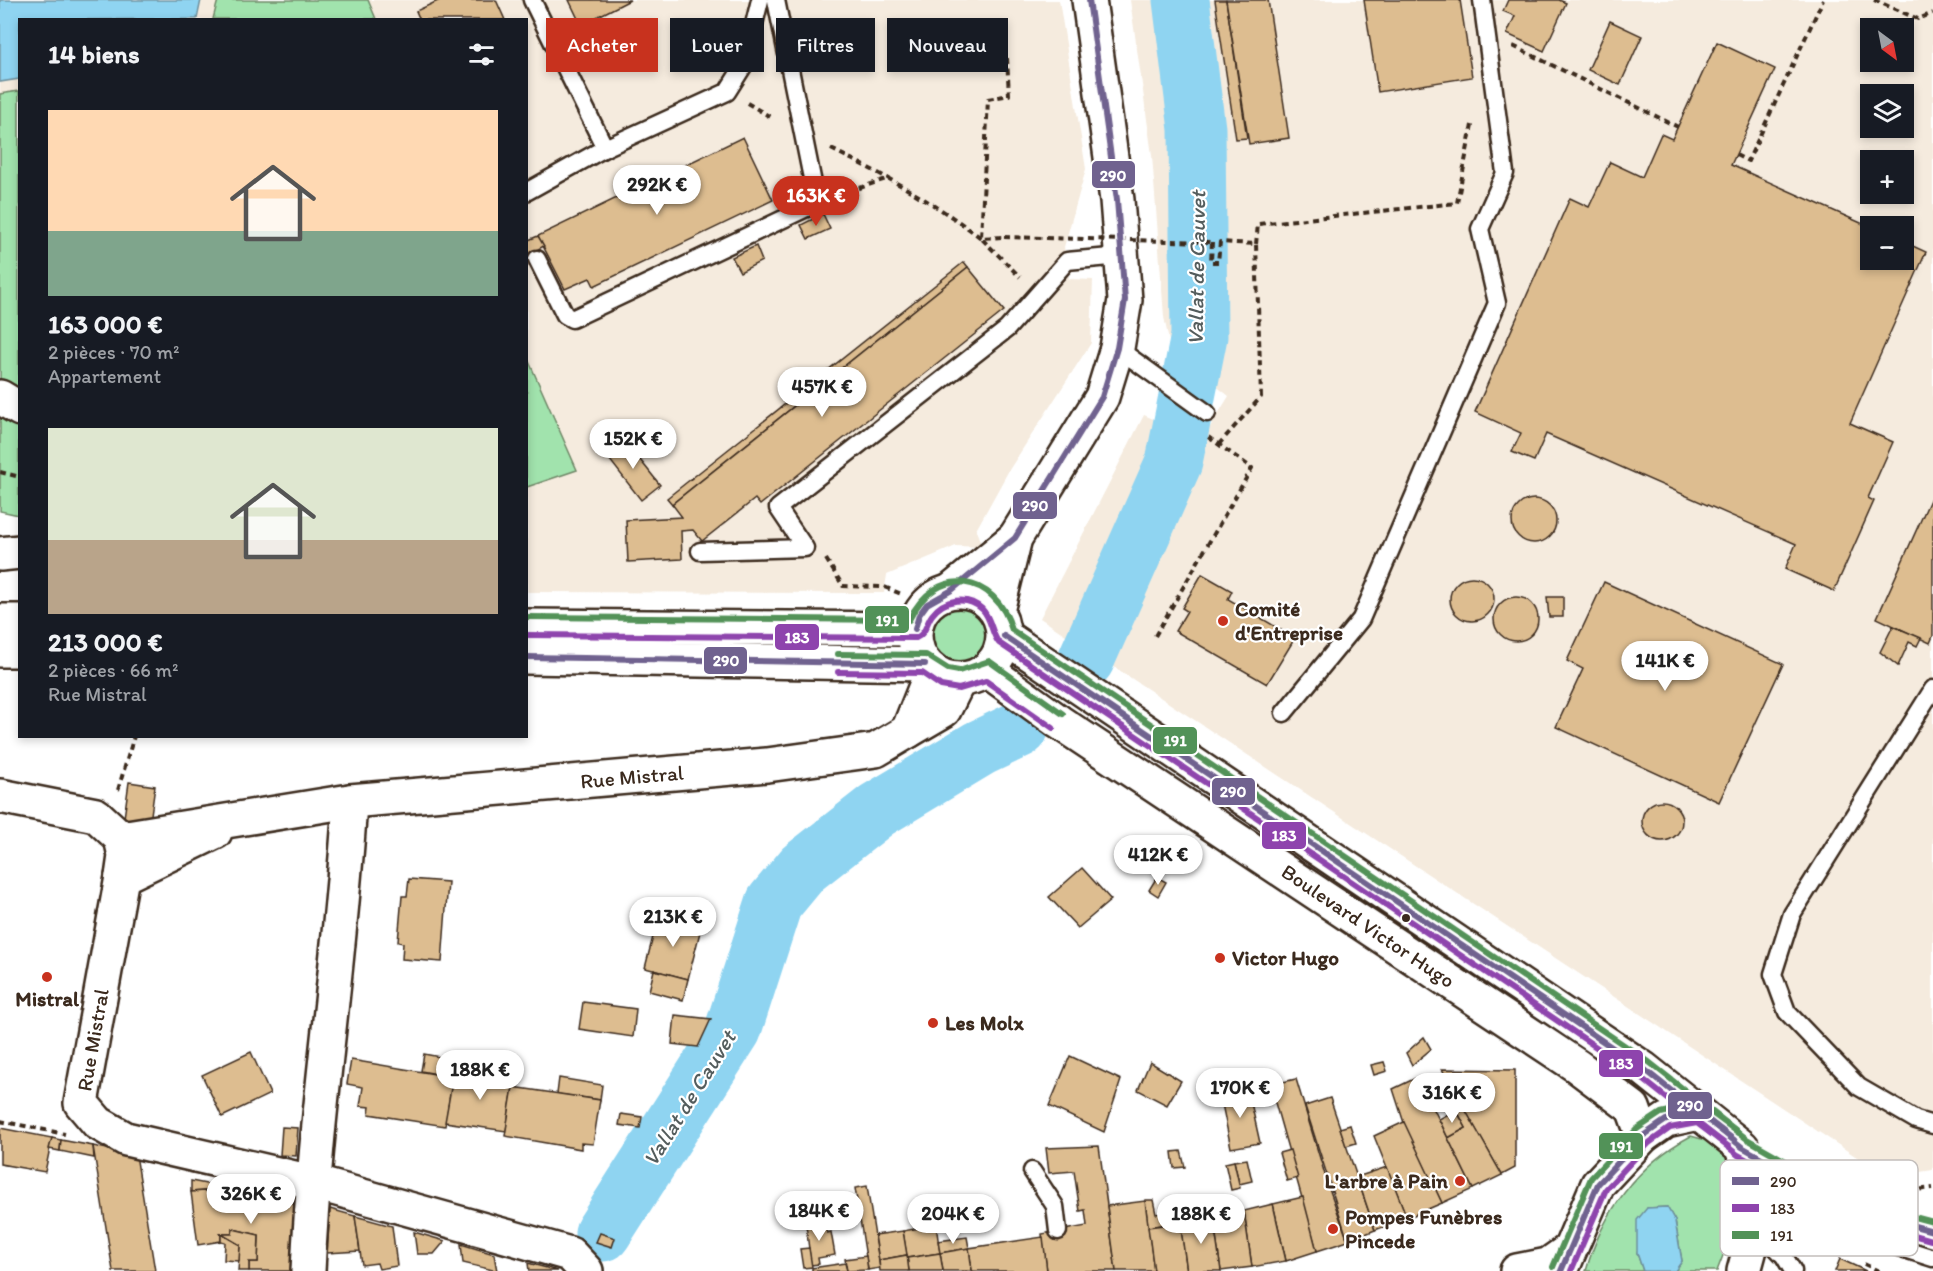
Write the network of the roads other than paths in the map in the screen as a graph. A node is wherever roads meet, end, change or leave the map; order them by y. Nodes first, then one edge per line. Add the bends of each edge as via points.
1 (532, 0) edge
2 (760, 0) edge
3 (776, 0) edge
4 (1089, 0) edge
5 (1482, 0) edge
6 (604, 148) junction
7 (528, 191) edge
8 (1121, 256) junction
9 (537, 259) dead end
10 (1117, 348) junction
11 (0, 396) edge
12 (18, 408) edge
13 (1201, 409) road end
14 (1015, 538) junction
15 (700, 551) dead end
16 (18, 552) edge
17 (0, 554) edge
18 (952, 590) junction
19 (0, 621) edge
20 (18, 621) edge
21 (1001, 624) junction
22 (528, 626) edge
23 (915, 629) junction
24 (0, 650) edge
25 (18, 650) edge
26 (528, 657) edge
27 (951, 671) junction
28 (1933, 689) edge
29 (1284, 713) dead end
30 (0, 796) edge
31 (350, 801) junction
32 (241, 818) junction
33 (121, 838) junction
34 (122, 877) junction
35 (1700, 1113) junction
36 (1933, 1125) edge
37 (1643, 1136) junction
38 (1742, 1147) junction
39 (1745, 1160) edge
40 (1766, 1160) edge
41 (1032, 1171) dead end
42 (312, 1182) junction
43 (1918, 1227) edge
44 (1058, 1231) dead end
45 (1933, 1231) edge
46 (1918, 1253) edge
47 (1748, 1256) edge
48 (1784, 1256) edge
49 (1933, 1258) edge
50 (1564, 1261) edge
51 (308, 1271) edge
52 (586, 1271) edge
53 (1517, 1271) edge
54 (1744, 1271) edge
55 (1793, 1271) edge

1 - 6 lane
2 - 6 lane via 744,65 727,92
3 - 9 lane via 817,203 572,319 565,315
4 - 8 main road
5 - 29 lane via 1505,173 1480,229 1497,303 1361,619
6 - 7 lane
8 - 10 main road via 1125,300
8 - 15 lane via 1067,261 1007,329 778,508 805,548
10 - 13 lane
10 - 14 main road via 1102,397
11 - 12 main road
14 - 18 main road
14 - 21 main road
16 - 17 main road
18 - 21 main road via 970,591 986,599
18 - 23 main road via 927,604
19 - 20 main road
21 - 27 main road via 996,660
21 - 35 main road, Boulevard Victor Hugo via 1644,1069
22 - 23 main road
23 - 27 main road via 916,648
24 - 25 main road
26 - 27 main road
27 - 31 main road, Rue Mistral via 908,731 876,750 767,765
27 - 37 main road, Boulevard Victor Hugo via 1069,728 1587,1072 1633,1108
28 - 36 lane via 1792,914 1773,974 1787,1012 1859,1087 1916,1120
30 - 33 main road via 96,815
31 - 32 main road, Rue Mistral
31 - 42 main road via 347,864
32 - 33 main road, Rue Mistral
32 - 34 main road
33 - 34 main road, Rue Mistral via 125,856
34 - 42 main road, Rue Mistral via 81,1103 98,1123 126,1139
35 - 37 main road via 1666,1120
35 - 38 main road, Boulevard Victor Hugo
37 - 50 main road via 1598,1184
38 - 39 main road
38 - 40 lane
41 - 44 lane via 1055,1206
42 - 51 main road
42 - 52 main road, Rue Mistral via 570,1254
43 - 45 lane
46 - 49 lane
47 - 54 main road
48 - 55 lane
50 - 53 main road

